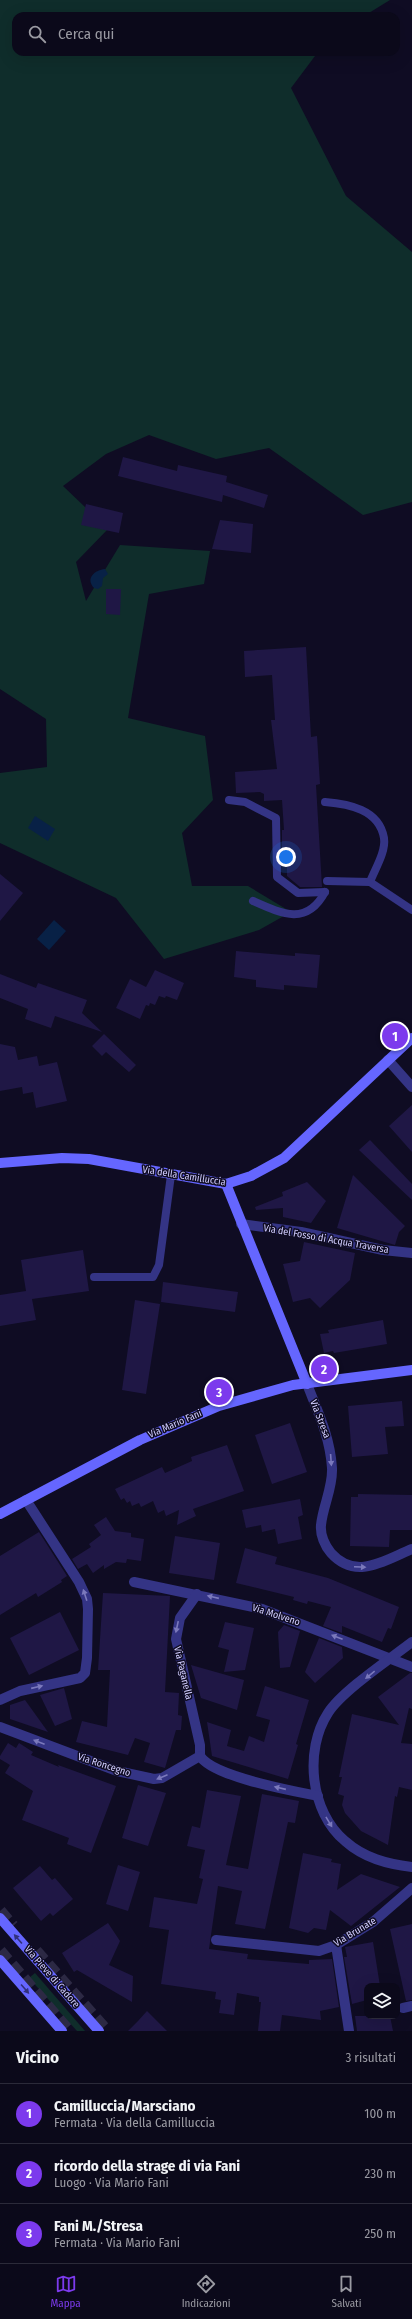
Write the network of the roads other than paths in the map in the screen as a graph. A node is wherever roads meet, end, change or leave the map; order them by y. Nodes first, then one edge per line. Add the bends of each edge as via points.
1 (229, 800) dead end
2 (325, 802) dead end
3 (327, 881) dead end
4 (370, 882) junction
5 (254, 901) dead end
6 (412, 910) edge
7 (412, 1038) edge
8 (388, 1060) junction
9 (412, 1087) edge
10 (0, 1163) edge
11 (171, 1175) junction
12 (226, 1184) junction
13 (241, 1224) junction
14 (412, 1253) edge
15 (94, 1278) dead end
16 (412, 1370) edge
17 (307, 1384) junction
18 (26, 1500) junction
19 (0, 1514) edge
20 (412, 1549) edge
21 (134, 1582) dead end
22 (197, 1594) junction
23 (412, 1642) edge
24 (390, 1659) junction
25 (412, 1667) edge
26 (0, 1700) edge
27 (0, 1727) edge
28 (200, 1756) junction
29 (318, 1796) junction
30 (412, 1867) edge
31 (412, 1888) edge
32 (2, 1923) tunnel mouth
33 (216, 1940) dead end
34 (336, 1945) junction
35 (0, 1960) edge
36 (62, 2031) edge
37 (99, 2031) edge
38 (349, 2031) edge

1 - 5 lane via 245,802 276,818 277,878 298,893 325,892 319,904 308,912 295,914 280,913
2 - 4 lane via 351,805 376,821 384,838
3 - 4 lane
4 - 6 lane
7 - 8 street, Via della Camilluccia
8 - 9 street
8 - 12 street, Via della Camilluccia via 284,1158 251,1176
10 - 11 street, Via della Camilluccia via 76,1158
11 - 12 street, Via della Camilluccia
11 - 15 lane via 159,1265 155,1275
12 - 13 street, Via Stresa
13 - 14 street, Via del Fosso di Acqua Traversa via 301,1232 383,1250
13 - 17 street, Via Stresa
16 - 17 street, Via Mario Fani
17 - 18 street, Via Mario Fani via 267,1391 205,1411 140,1440
17 -> 20 street, Via Stresa via 324,1423 330,1448 331,1484 321,1526 327,1548 344,1564 362,1568
18 - 19 street, Via Mario Fani
26 -> 18 street via 20,1691 80,1678 84,1675 86,1665 87,1599 79,1582
21 - 22 street, Via Molveno
24 -> 22 street, Via Molveno via 262,1609
22 -> 28 street, Via Paganella via 180,1618 176,1639 200,1744
23 - 24 street
24 - 25 street, Via Molveno
24 -> 29 street via 336,1702 322,1724 313,1757
28 -> 27 street, Via Roncegno via 162,1778 154,1779 117,1771
29 -> 28 street via 241,1778 204,1762
29 -> 30 street via 327,1820 347,1843 373,1858
31 - 34 street, Via Brunate via 373,1922
37 -> 32 street, Via Pieve di Cadore
33 - 34 street, Via Brunate via 313,1951
34 - 38 street
35 -> 36 street

